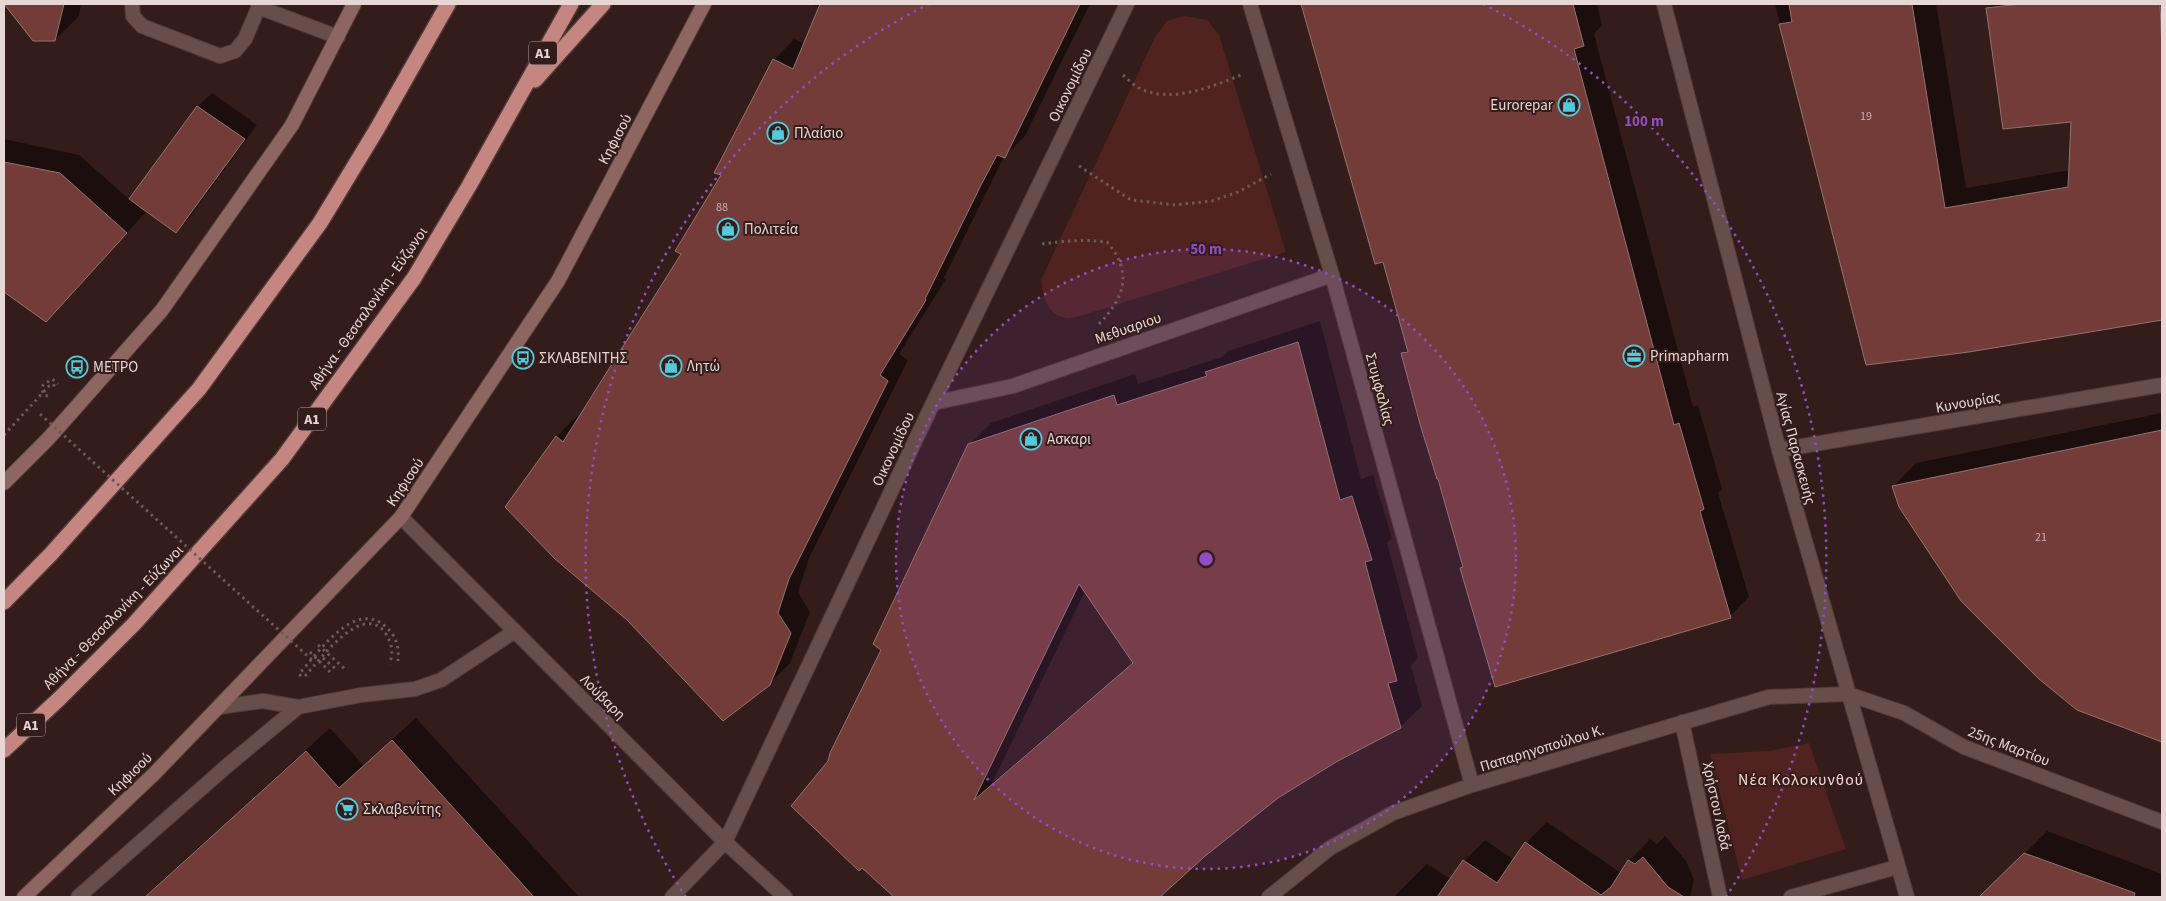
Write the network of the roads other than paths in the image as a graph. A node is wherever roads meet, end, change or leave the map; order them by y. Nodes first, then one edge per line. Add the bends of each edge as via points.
1 (132, 4) edge
2 (354, 4) edge
3 (448, 4) edge
4 (571, 4) edge
5 (603, 4) edge
6 (704, 4) edge
7 (1127, 4) edge
8 (1250, 4) edge
9 (1664, 4) edge
10 (259, 5) edge
11 (338, 37) junction
12 (515, 101) junction
13 (1332, 275) junction
14 (2162, 385) edge
15 (933, 403) junction
16 (1779, 450) junction
17 (4, 483) edge
18 (401, 517) junction
19 (4, 602) edge
20 (515, 631) junction
21 (1848, 694) junction
22 (219, 707) junction
23 (298, 707) junction
24 (1682, 722) junction
25 (4, 750) edge
26 (1472, 786) junction
27 (2162, 822) edge
28 (725, 842) junction
29 (1897, 867) junction
30 (24, 897) edge
31 (78, 897) edge
32 (672, 897) edge
33 (785, 897) edge
34 (1269, 897) edge
35 (1720, 897) edge
36 (1791, 897) edge
37 (1907, 897) edge

1 - 10 street via 133,16 142,26 220,56 235,52
2 - 11 main road
3 - 19 highway via 320,223 205,381
4 - 12 highway, Αθήνα - Θεσσαλονίκη - Εύζωνοι / Α1
5 - 12 highway
6 - 18 main road, Κηφισού via 558,281
7 - 15 street, Οικονομίδου
8 - 13 street, Στυμφαλίας
9 - 16 street, Αγίας Παρασκευής
10 - 11 street
11 - 17 main road via 292,125 162,310 48,439
12 - 25 highway, Αθήνα - Θεσσαλονίκη - Εύζωνοι / Α1 via 414,278 282,459 134,624
13 - 15 street, Μεθυαριου via 1013,386
13 - 26 street, Στυμφαλίας
14 - 16 street, Κυνουρίας
15 - 28 street, Οικονομίδου
16 - 21 street, Αγίας Παρασκευής
18 - 20 street, Λούβαρη
18 - 22 main road, Κηφισού
20 - 23 street via 441,680 424,686
20 - 28 street, Λούβαρη
21 - 24 street, Παπαρηγοπούλου Κ. via 1769,697
21 - 27 street, 25ης Μαρτίου via 1904,713 1964,747
21 - 29 street, Αγίας Παρασκευής
22 - 23 street via 263,700
22 - 30 main road, Κηφισού via 154,774
23 - 31 street
24 - 26 street, Παπαρηγοπούλου Κ.
24 - 35 street, Χρήστου Λαδά
26 - 34 street, Παπαρηγοπούλου Κ. via 1385,817 1330,848
28 - 32 street, Οικονομίδου
28 - 33 street, Λούβαρη
29 - 36 street
29 - 37 street, Αγίας Παρασκευής

